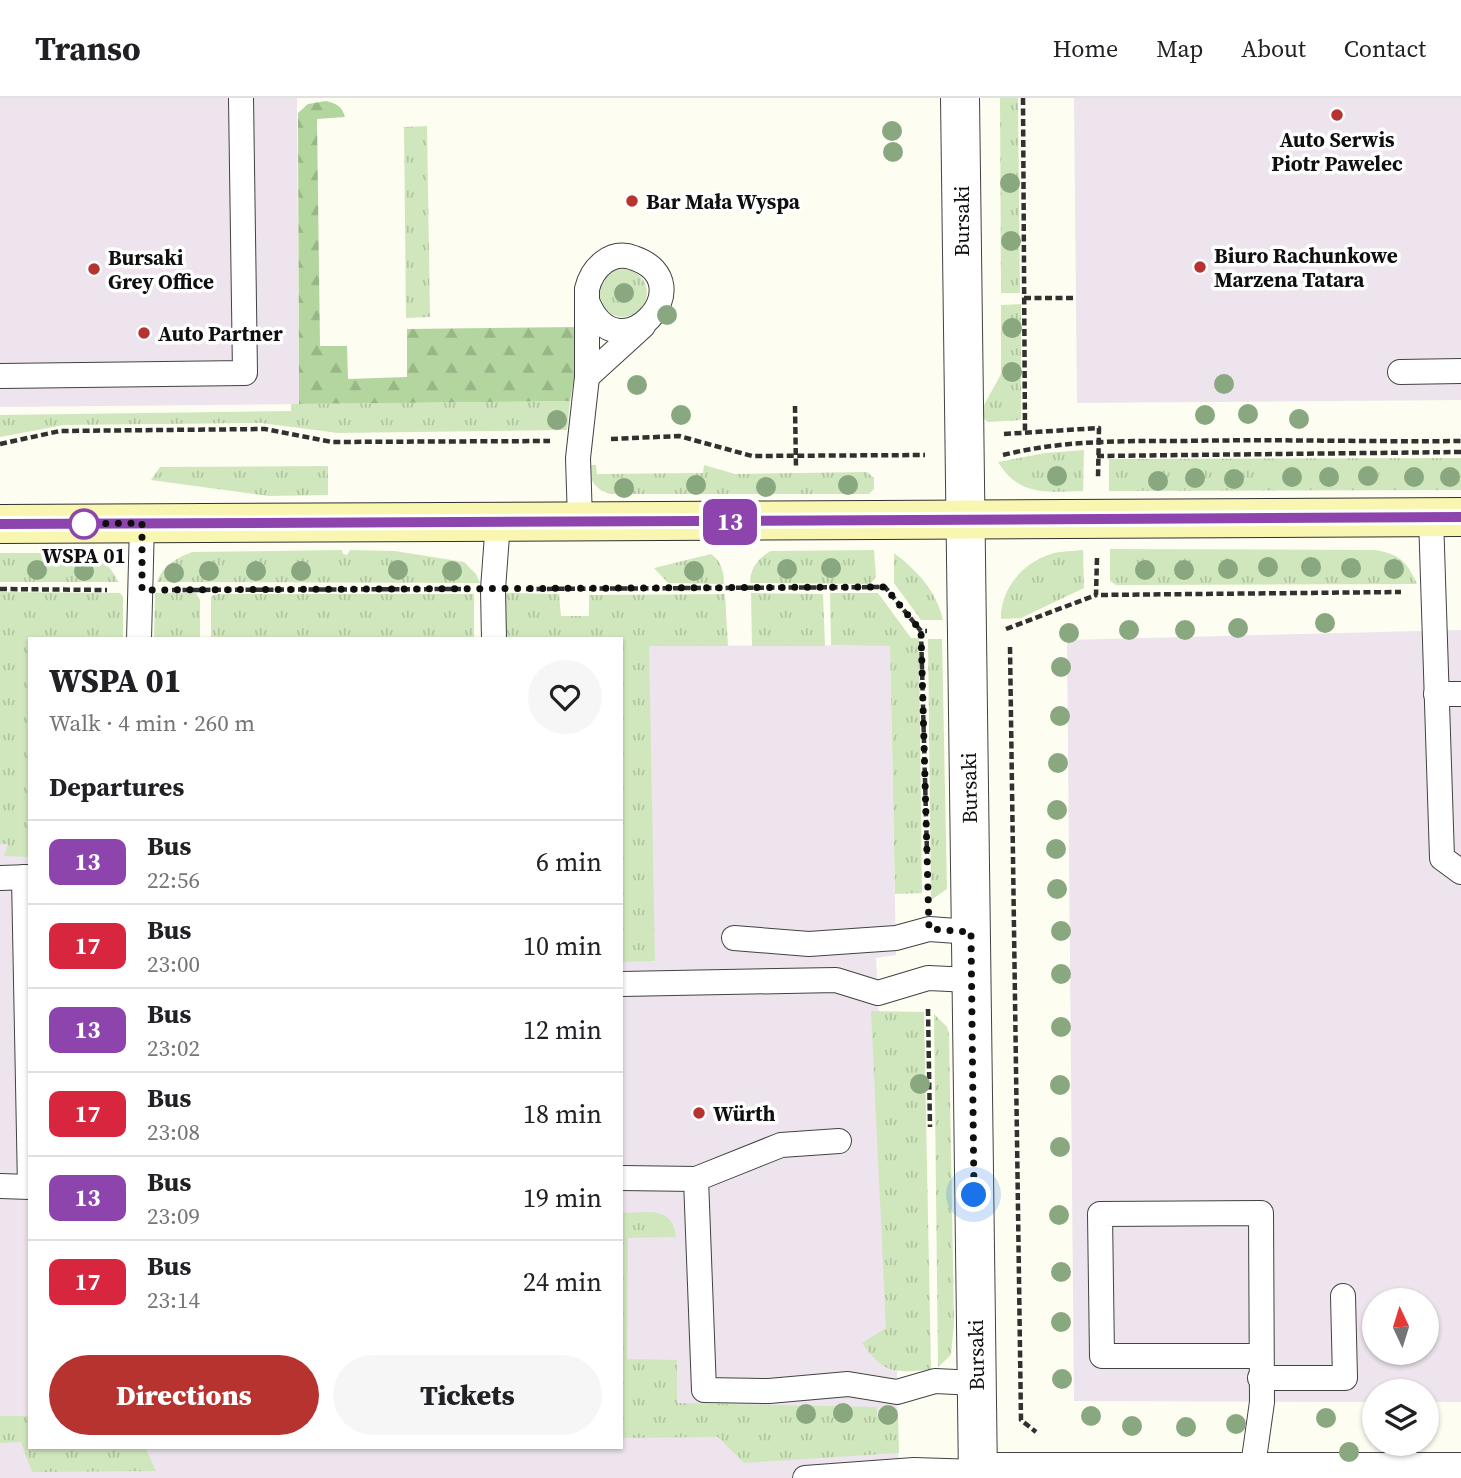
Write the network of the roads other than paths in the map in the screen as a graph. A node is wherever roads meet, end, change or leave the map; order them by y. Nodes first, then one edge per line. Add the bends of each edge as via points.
1 (241, 98) edge
2 (960, 98) edge
3 (587, 301) junction
4 (650, 320) junction
5 (1461, 370) edge
6 (1400, 372) dead end
7 (0, 376) edge
8 (587, 377) junction
9 (1446, 517) edge
10 (580, 520) junction
11 (498, 522) junction
12 (965, 522) junction
13 (142, 523) junction
14 (0, 524) edge
15 (139, 637) edge
16 (494, 637) edge
17 (1436, 694) junction
18 (1461, 694) edge
19 (1461, 872) edge
20 (18, 878) edge
21 (971, 932) junction
22 (734, 938) dead end
23 (971, 980) junction
24 (623, 984) edge
25 (28, 1136) edge
26 (839, 1141) dead end
27 (623, 1178) edge
28 (696, 1179) junction
29 (0, 1186) edge
30 (28, 1187) edge
31 (1343, 1296) dead end
32 (1260, 1367) junction
33 (976, 1383) junction
34 (1461, 1472) edge
35 (1252, 1473) junction
36 (978, 1475) edge
37 (805, 1478) edge

1 - 7 lane via 245,373
2 - 12 street, Bursaki
3 - 4 lane via 598,321 618,330 640,327
3 - 4 lane via 596,268 606,260 630,256 658,277 660,300
3 - 8 lane
4 - 8 lane
5 - 6 lane
8 - 10 lane via 580,440
9 - 12 street
9 - 17 lane via 1435,591
10 - 11 street
10 - 12 street
11 - 13 street
11 - 16 lane
12 - 21 street, Bursaki
13 - 14 street
13 - 15 lane
17 - 18 lane
17 - 19 lane via 1441,858
20 - 25 lane
21 - 22 lane via 929,929 895,938 809,944
21 - 23 street, Bursaki
23 - 24 lane via 928,978 878,993 836,981
23 - 33 street, Bursaki
26 - 28 lane via 780,1145
27 - 28 lane
28 - 33 lane via 704,1390 769,1391 848,1384 897,1392 935,1381
29 - 30 lane
31 - 32 lane via 1345,1378
32 - 32 lane via 1102,1356 1100,1214 1261,1213
32 - 35 lane via 1262,1402
33 - 36 street, Bursaki
34 - 35 street
35 - 36 street
36 - 37 lane via 914,1470

